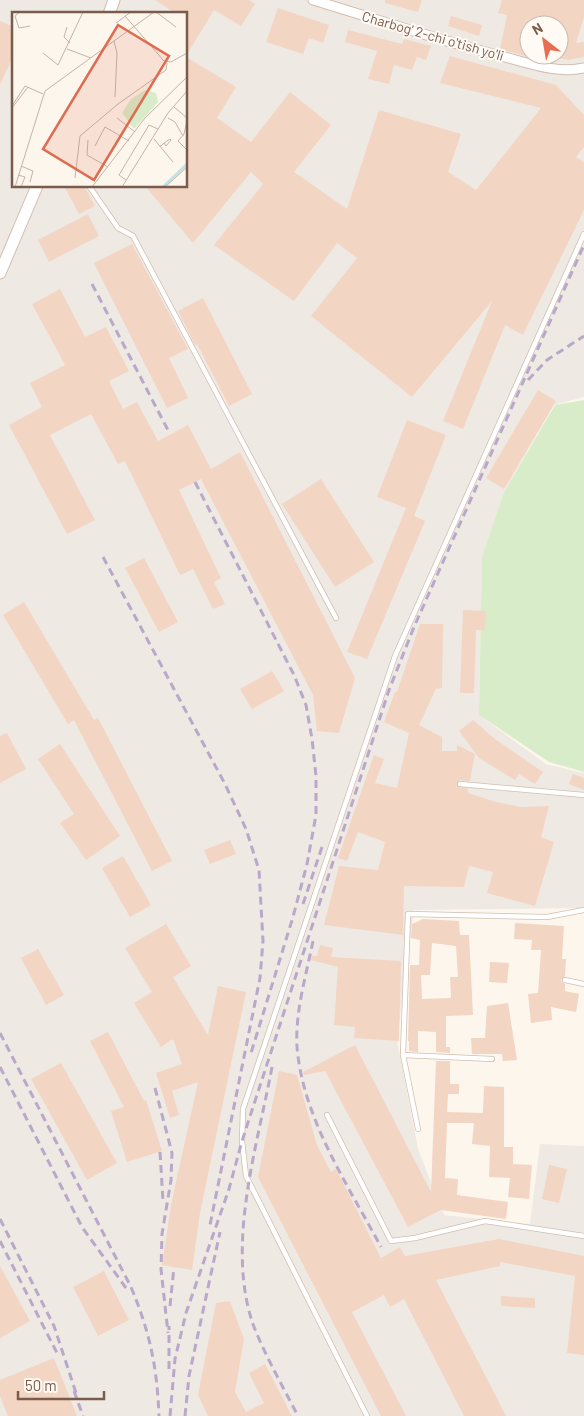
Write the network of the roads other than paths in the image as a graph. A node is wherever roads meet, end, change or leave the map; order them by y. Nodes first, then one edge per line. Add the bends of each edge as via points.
1 (114, 0) edge
2 (313, 0) edge
3 (110, 12) edge
4 (584, 68) edge
5 (37, 188) edge
6 (90, 188) edge
7 (584, 234) edge
8 (0, 273) edge
9 (336, 618) dead end
10 (460, 784) dead end
11 (584, 795) edge
12 (584, 910) edge
13 (565, 980) dead end
14 (584, 984) edge
15 (403, 1055) junction
16 (492, 1059) dead end
17 (327, 1115) dead end
18 (418, 1129) dead end
19 (584, 1236) edge
20 (367, 1416) edge

1 - 3 street
2 - 4 street, Charbog' 2-chi o'tish yo'li via 463,46 550,68 569,71
5 - 8 street
6 - 9 lane via 118,228 134,236
7 - 20 lane via 395,656 243,1109 246,1176
10 - 11 lane
12 - 15 lane via 547,917 408,914
13 - 14 lane
15 - 16 lane
15 - 18 lane
17 - 19 lane via 391,1241 485,1221

